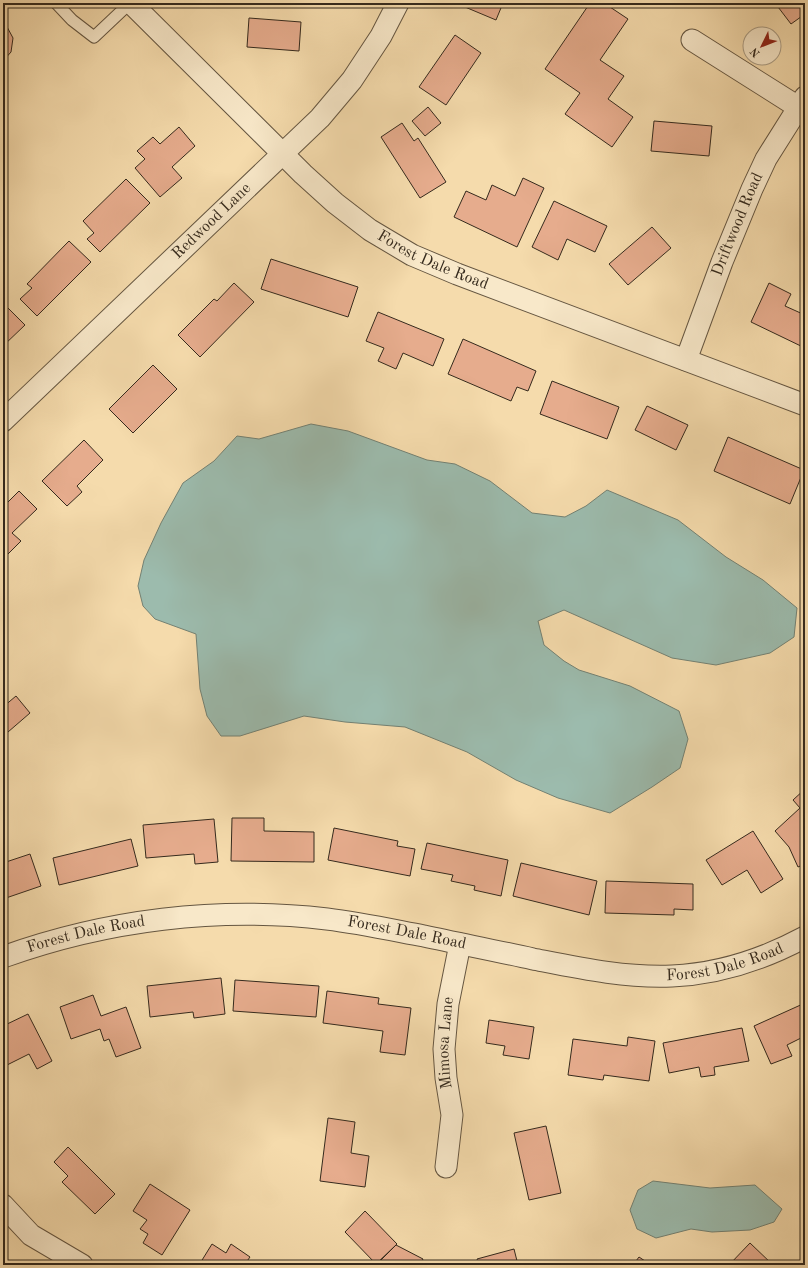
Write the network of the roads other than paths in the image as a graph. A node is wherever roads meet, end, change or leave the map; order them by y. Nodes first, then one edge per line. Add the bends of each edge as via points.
1 (56, 3) edge
2 (131, 3) edge
3 (398, 3) edge
4 (692, 40) dead end
5 (802, 102) edge
6 (283, 154) junction
7 (686, 360) junction
8 (805, 405) edge
9 (3, 421) edge
10 (805, 937) edge
11 (460, 944) junction
12 (3, 957) edge
13 (446, 1167) dead end
14 (3, 1205) edge
15 (82, 1265) edge

1 - 2 lane via 72,20 94,37
2 - 6 street, Forest Dale Road
3 - 6 street, Redwood Lane via 381,36 352,80 320,118
4 - 5 street
5 - 7 street, Driftwood Road via 766,159 752,189
6 - 7 street, Forest Dale Road via 334,203 370,230 412,255
6 - 9 street, Redwood Lane
7 - 8 street, Forest Dale Road
10 - 11 street, Forest Dale Road via 753,960 714,971 673,976 632,976 591,970
11 - 12 street, Forest Dale Road via 327,919 272,915 208,915 152,920 97,930
11 - 13 street, Mimosa Lane via 448,1004 444,1049 452,1115
14 - 15 street via 31,1235

